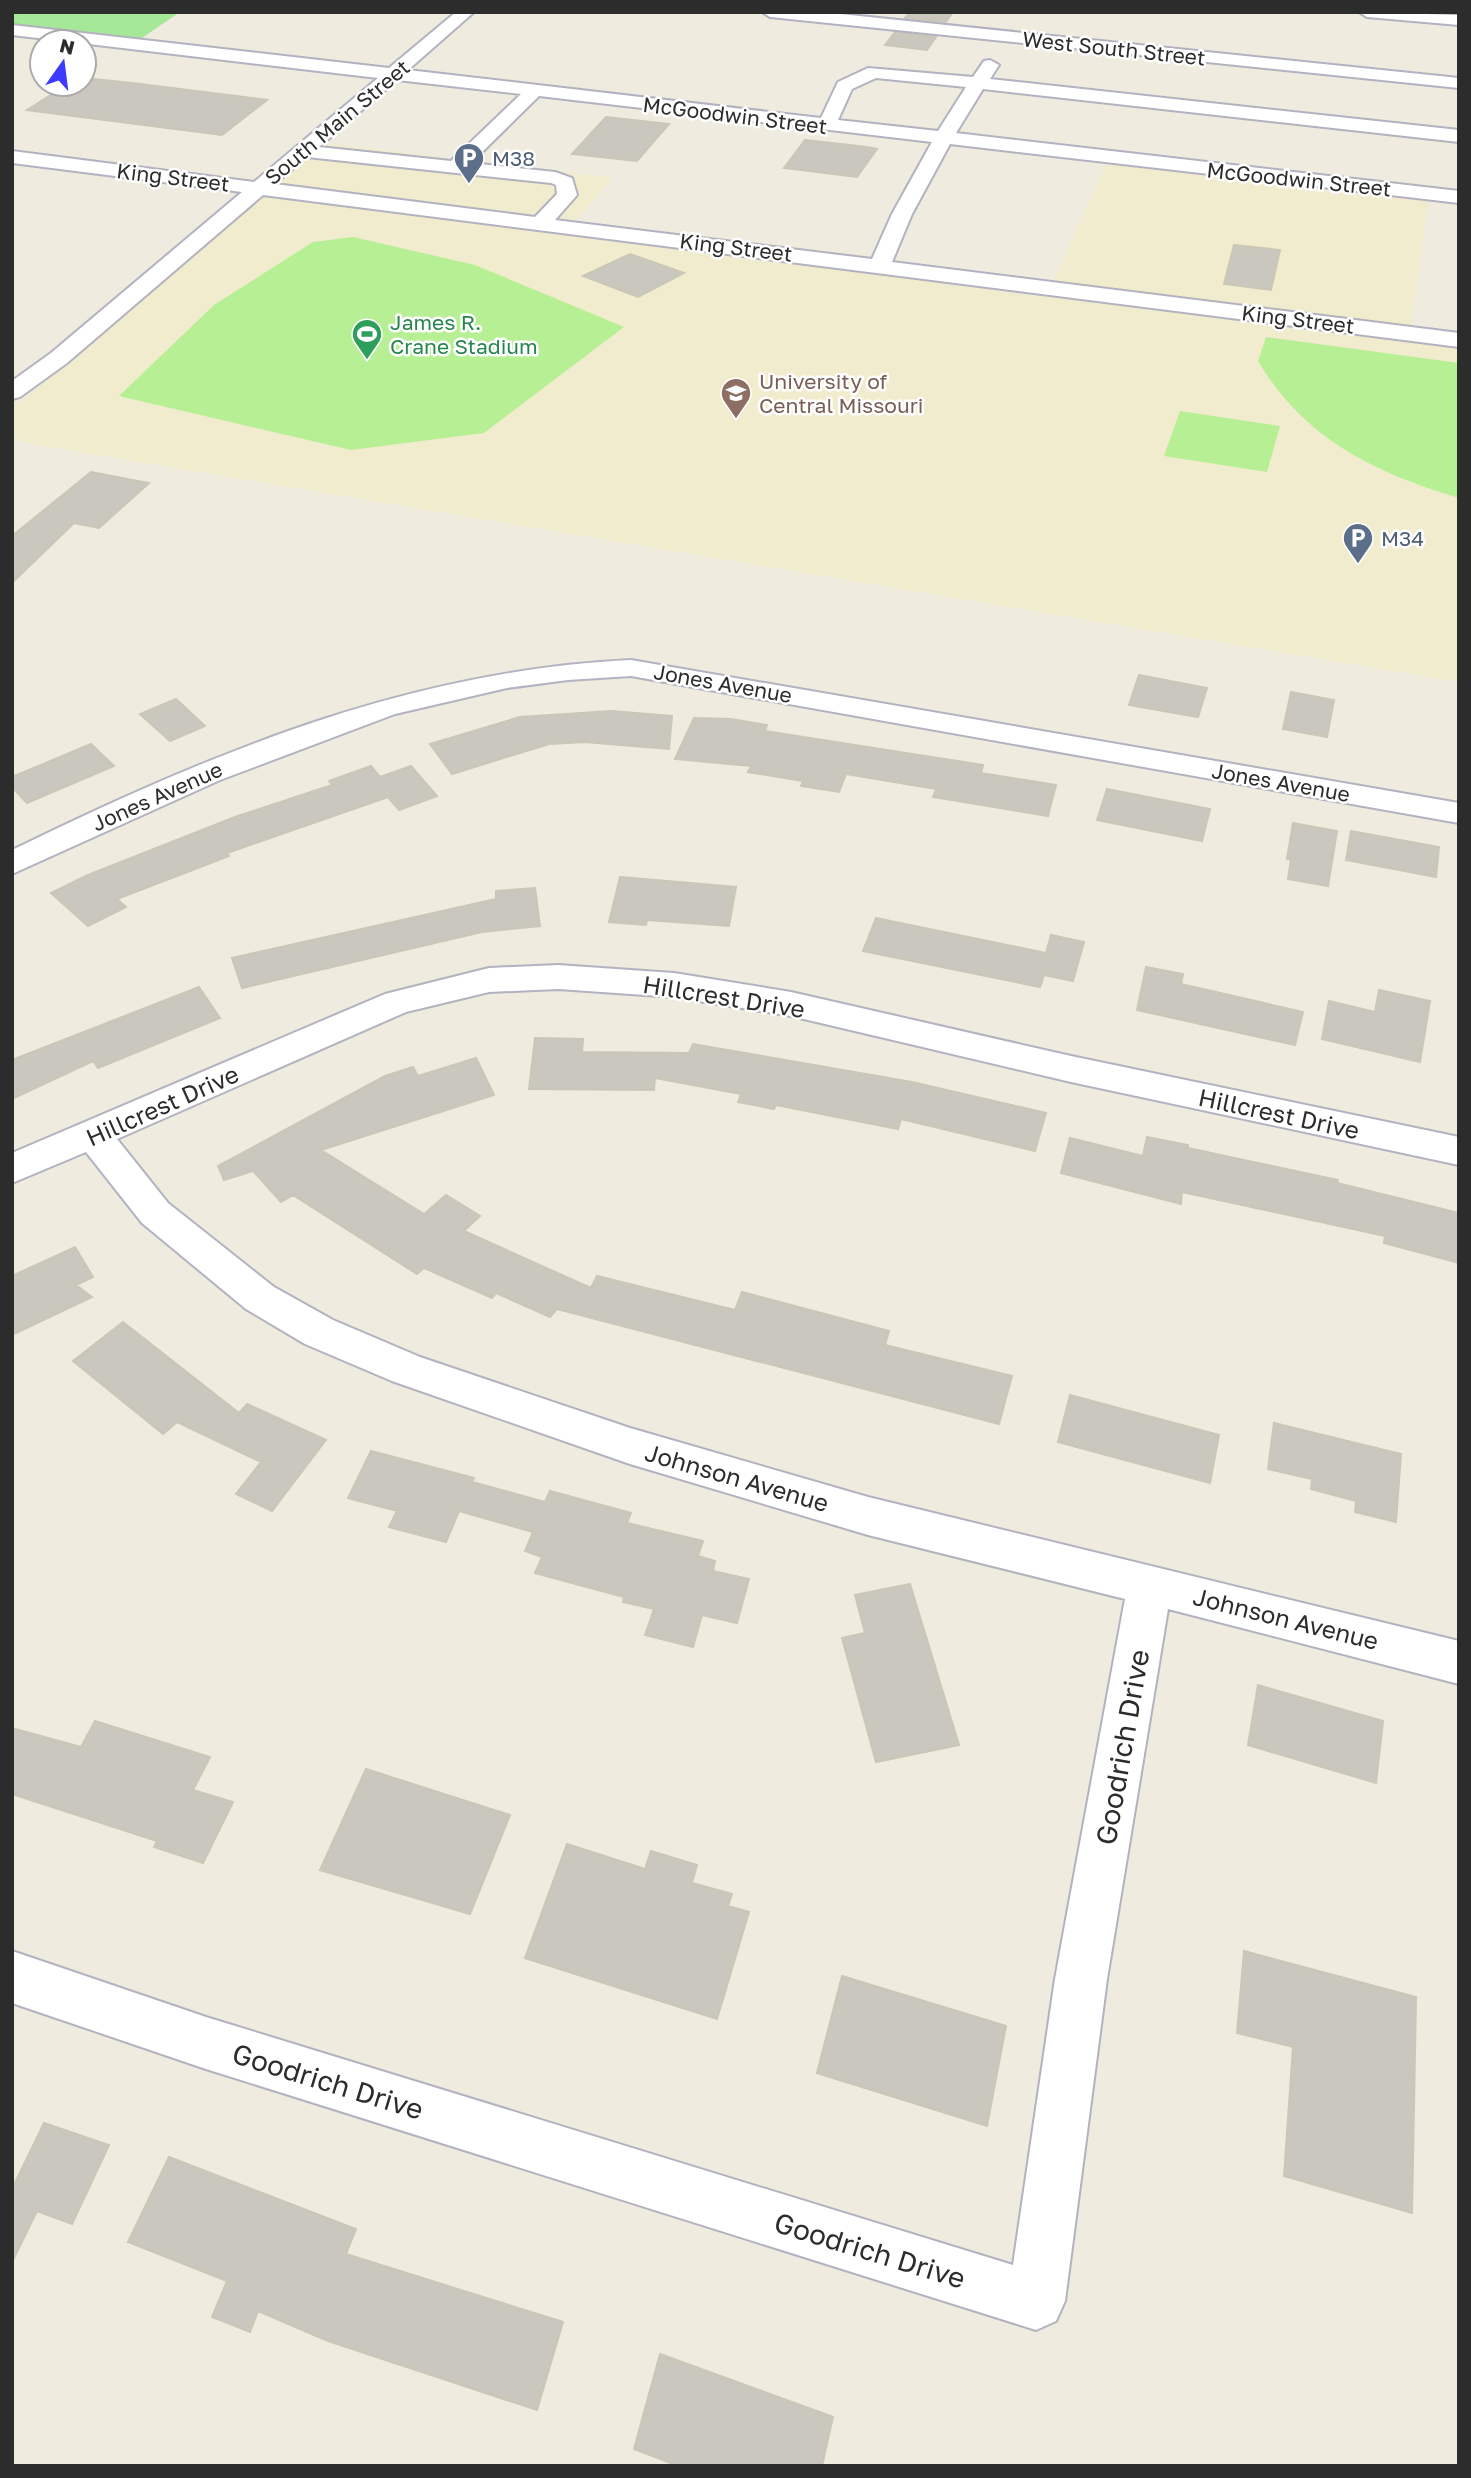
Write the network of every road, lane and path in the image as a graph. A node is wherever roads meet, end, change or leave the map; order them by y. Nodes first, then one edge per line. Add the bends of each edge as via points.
1 (466, 12) edge
2 (770, 12) edge
3 (1367, 12) edge
4 (1459, 20) edge
5 (1077, 23) dead end
6 (12, 30) edge
7 (1008, 36) junction
8 (1067, 43) junction
9 (394, 75) junction
10 (1459, 83) edge
11 (976, 85) junction
12 (534, 92) junction
13 (827, 125) junction
14 (1459, 136) edge
15 (946, 139) junction
16 (314, 152) junction
17 (12, 157) edge
18 (457, 166) junction
19 (259, 188) junction
20 (497, 192) dead end
21 (537, 197) dead end
22 (1459, 197) edge
23 (563, 200) junction
24 (541, 223) junction
25 (880, 265) junction
26 (1459, 340) edge
27 (12, 392) edge
28 (1459, 813) edge
29 (12, 864) edge
30 (93, 1135) junction
31 (1459, 1152) edge
32 (12, 1169) edge
33 (1150, 1584) junction
34 (1459, 1663) edge
35 (12, 1977) edge

1 - 9 street, South Main Street
2 - 7 street, West South Street
3 - 4 street
5 - 8 street
6 - 9 street, McGoodwin Street
7 - 8 street, West South Street
7 - 11 street
8 - 10 street, West South Street
9 - 12 street, McGoodwin Street
9 - 16 street, South Main Street
11 - 13 street via 869,73 840,91
11 - 14 street
11 - 15 street
12 - 13 street, McGoodwin Street
12 - 18 street
13 - 15 street, McGoodwin Street
15 - 22 street, McGoodwin Street
15 - 25 street via 895,224
16 - 18 street
16 - 19 street, South Main Street
16 - 20 street via 326,170
17 - 19 street, King Street
18 - 23 street via 555,178 568,186
19 - 24 street, King Street
19 - 27 street, South Main Street via 59,358
21 - 23 street
23 - 24 street
24 - 25 street, King Street
25 - 26 street, King Street
28 - 29 street, Jones Avenue via 631,668 588,668 362,713 251,754
30 - 31 street, Hillcrest Drive via 397,1002 489,981 558,976 674,985 791,1004
30 - 32 street, Hillcrest Drive
30 - 33 street, Johnson Avenue via 155,1213 260,1298 319,1332 394,1364 630,1446 868,1516
33 - 34 street, Johnson Avenue
33 - 35 street, Goodrich Drive via 1081,1979 1036,2301 219,2047

